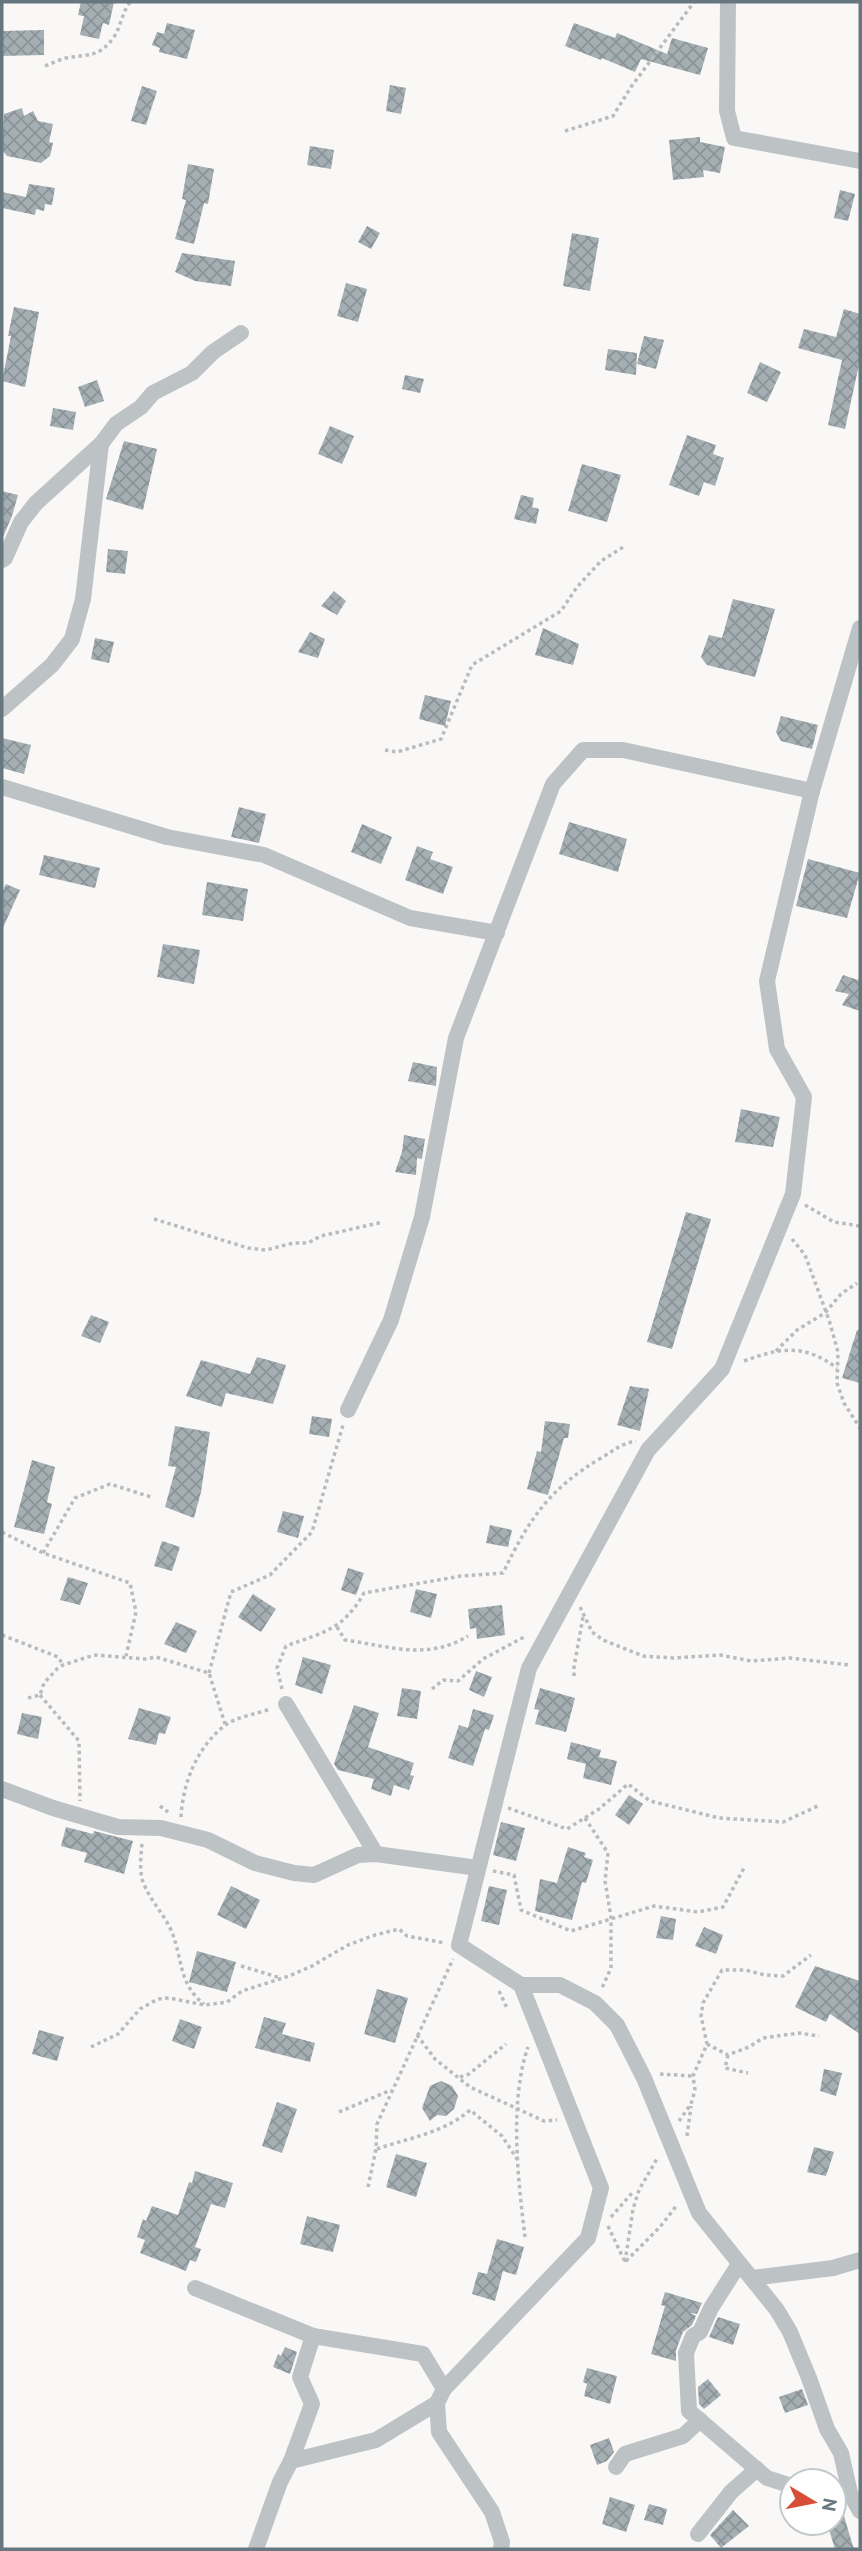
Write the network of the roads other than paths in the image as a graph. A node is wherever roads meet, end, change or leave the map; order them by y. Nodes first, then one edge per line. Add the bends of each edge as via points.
1 (728, 2) edge
2 (860, 161) edge
3 (241, 333) dead end
4 (101, 444) junction
5 (2, 560) edge
6 (860, 628) edge
7 (2, 709) edge
8 (2, 787) edge
9 (812, 791) junction
10 (496, 933) junction
11 (348, 1410) road end
12 (286, 1704) road end
13 (2, 1789) edge
14 (376, 1854) junction
15 (478, 1868) junction
16 (520, 1985) junction
17 (860, 2260) edge
18 (739, 2264) junction
19 (752, 2278) junction
20 (195, 2288) dead end
21 (313, 2336) junction
22 (440, 2396) junction
23 (700, 2420) junction
24 (291, 2461) junction
25 (616, 2467) dead end
26 (843, 2467) edge
27 (757, 2469) junction
28 (778, 2482) edge
29 (848, 2493) edge
30 (860, 2511) edge
31 (698, 2534) dead end
32 (256, 2549) edge
33 (500, 2549) edge

1 - 2 street via 726,111 734,138
3 - 4 street via 192,373 153,394 116,424
4 - 5 street via 36,503
4 - 7 street via 83,599 72,639 52,665
6 - 9 street
8 - 10 street via 167,837 264,855 410,918
9 - 10 street via 623,750 583,750 553,784
9 - 15 street via 767,981 777,1049 804,1097 793,1194 722,1369 648,1450 528,1668
10 - 11 street via 456,1038 422,1217 391,1320
12 - 14 street
13 - 14 street via 118,1828 161,1828 208,1840 255,1863 294,1873 314,1875 358,1855
14 - 15 street
15 - 16 street via 459,1945
16 - 18 street via 560,1985 595,2003 617,2025 644,2078 699,2213
16 - 22 street via 601,2188 587,2238
17 - 19 street
18 - 19 street
18 - 23 street via 686,2353 690,2411
19 - 26 street via 790,2332
20 - 21 street
21 - 22 street via 423,2354
21 - 24 street via 300,2377 312,2403
22 - 24 street via 376,2440
22 - 33 street via 439,2432 492,2512
23 - 25 street via 683,2437 625,2454
23 - 27 street
24 - 32 street
27 - 28 street
27 - 31 street
29 - 30 street

